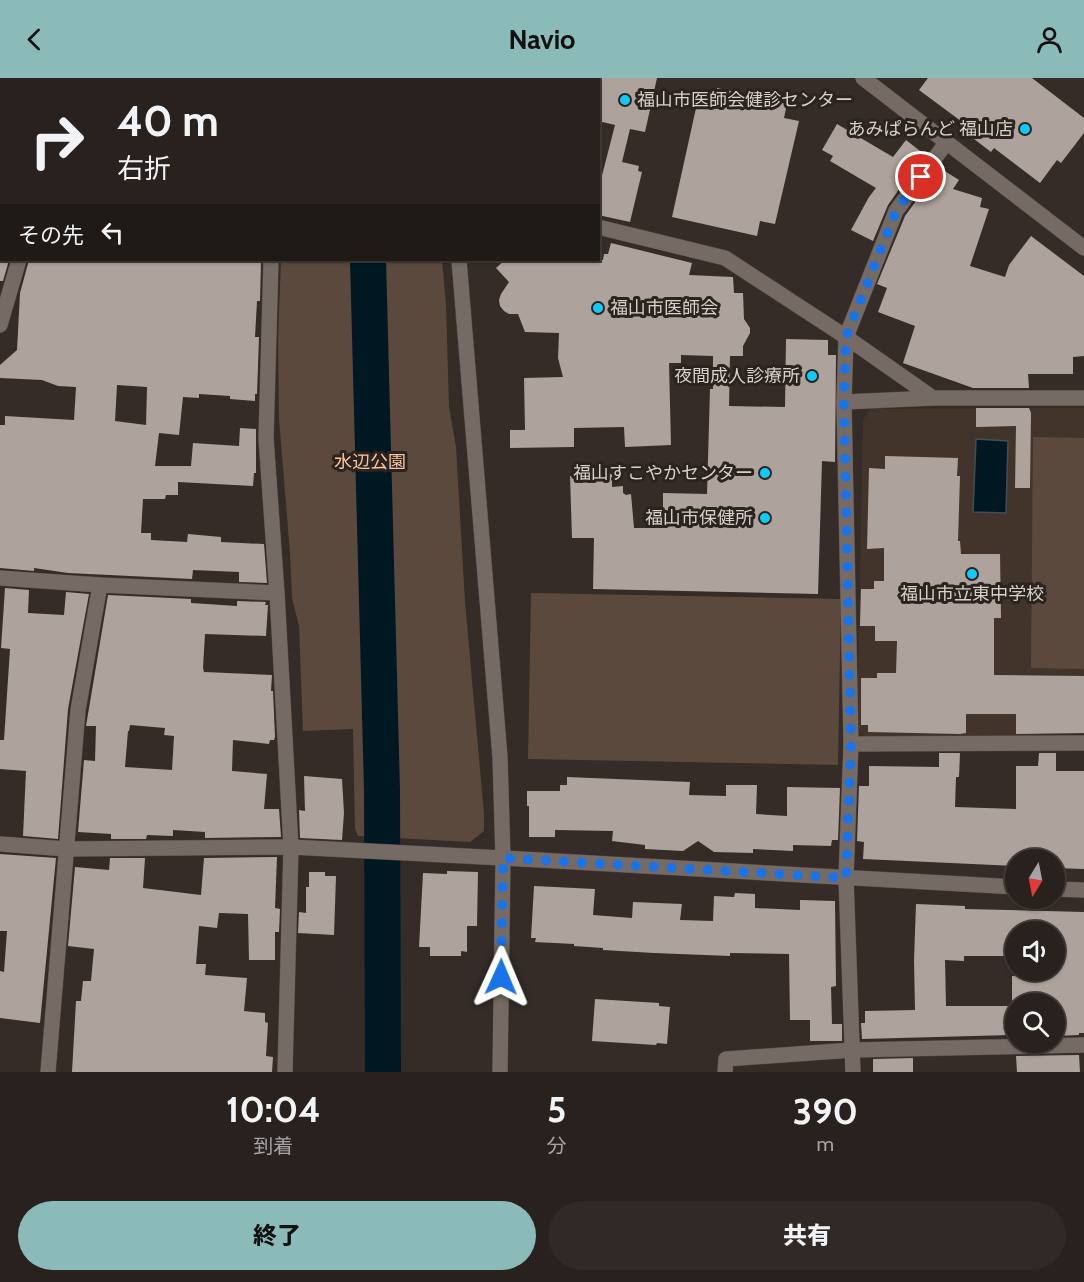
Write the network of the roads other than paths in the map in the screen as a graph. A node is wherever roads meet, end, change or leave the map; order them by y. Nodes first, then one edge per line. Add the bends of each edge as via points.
1 (863, 78) edge
2 (946, 143) junction
3 (600, 227) edge
4 (1084, 248) edge
5 (19, 261) edge
6 (271, 261) edge
7 (459, 261) edge
8 (0, 325) edge
9 (846, 337) junction
10 (933, 398) junction
11 (1084, 398) edge
12 (844, 402) junction
13 (0, 578) edge
14 (100, 585) junction
15 (278, 592) junction
16 (1084, 743) edge
17 (851, 744) junction
18 (0, 844) edge
19 (291, 848) junction
20 (67, 849) junction
21 (503, 858) junction
22 (846, 878) junction
23 (1005, 886) edge
24 (1065, 889) edge
25 (1084, 890) edge
26 (1084, 1045) edge
27 (852, 1050) junction
28 (48, 1072) edge
29 (285, 1072) edge
30 (500, 1072) edge
31 (725, 1072) edge
32 (852, 1072) edge

1 - 2 street
2 - 4 street
2 - 9 street via 896,211
3 - 9 street via 725,258
5 - 8 street
6 - 15 street via 266,438
7 - 21 street via 500,757
9 - 10 street
9 - 12 street
10 - 11 street
10 - 12 street
12 - 17 street
13 - 14 street
14 - 15 street
14 - 20 street via 78,710
15 - 19 street
16 - 17 street
17 - 22 street
18 - 20 street
19 - 20 street
19 - 21 street
19 - 29 street
20 - 28 street
21 - 22 street
21 - 30 street
22 - 23 street
22 - 27 street
24 - 25 street
26 - 27 street
27 - 31 street via 726,1059
27 - 32 street

